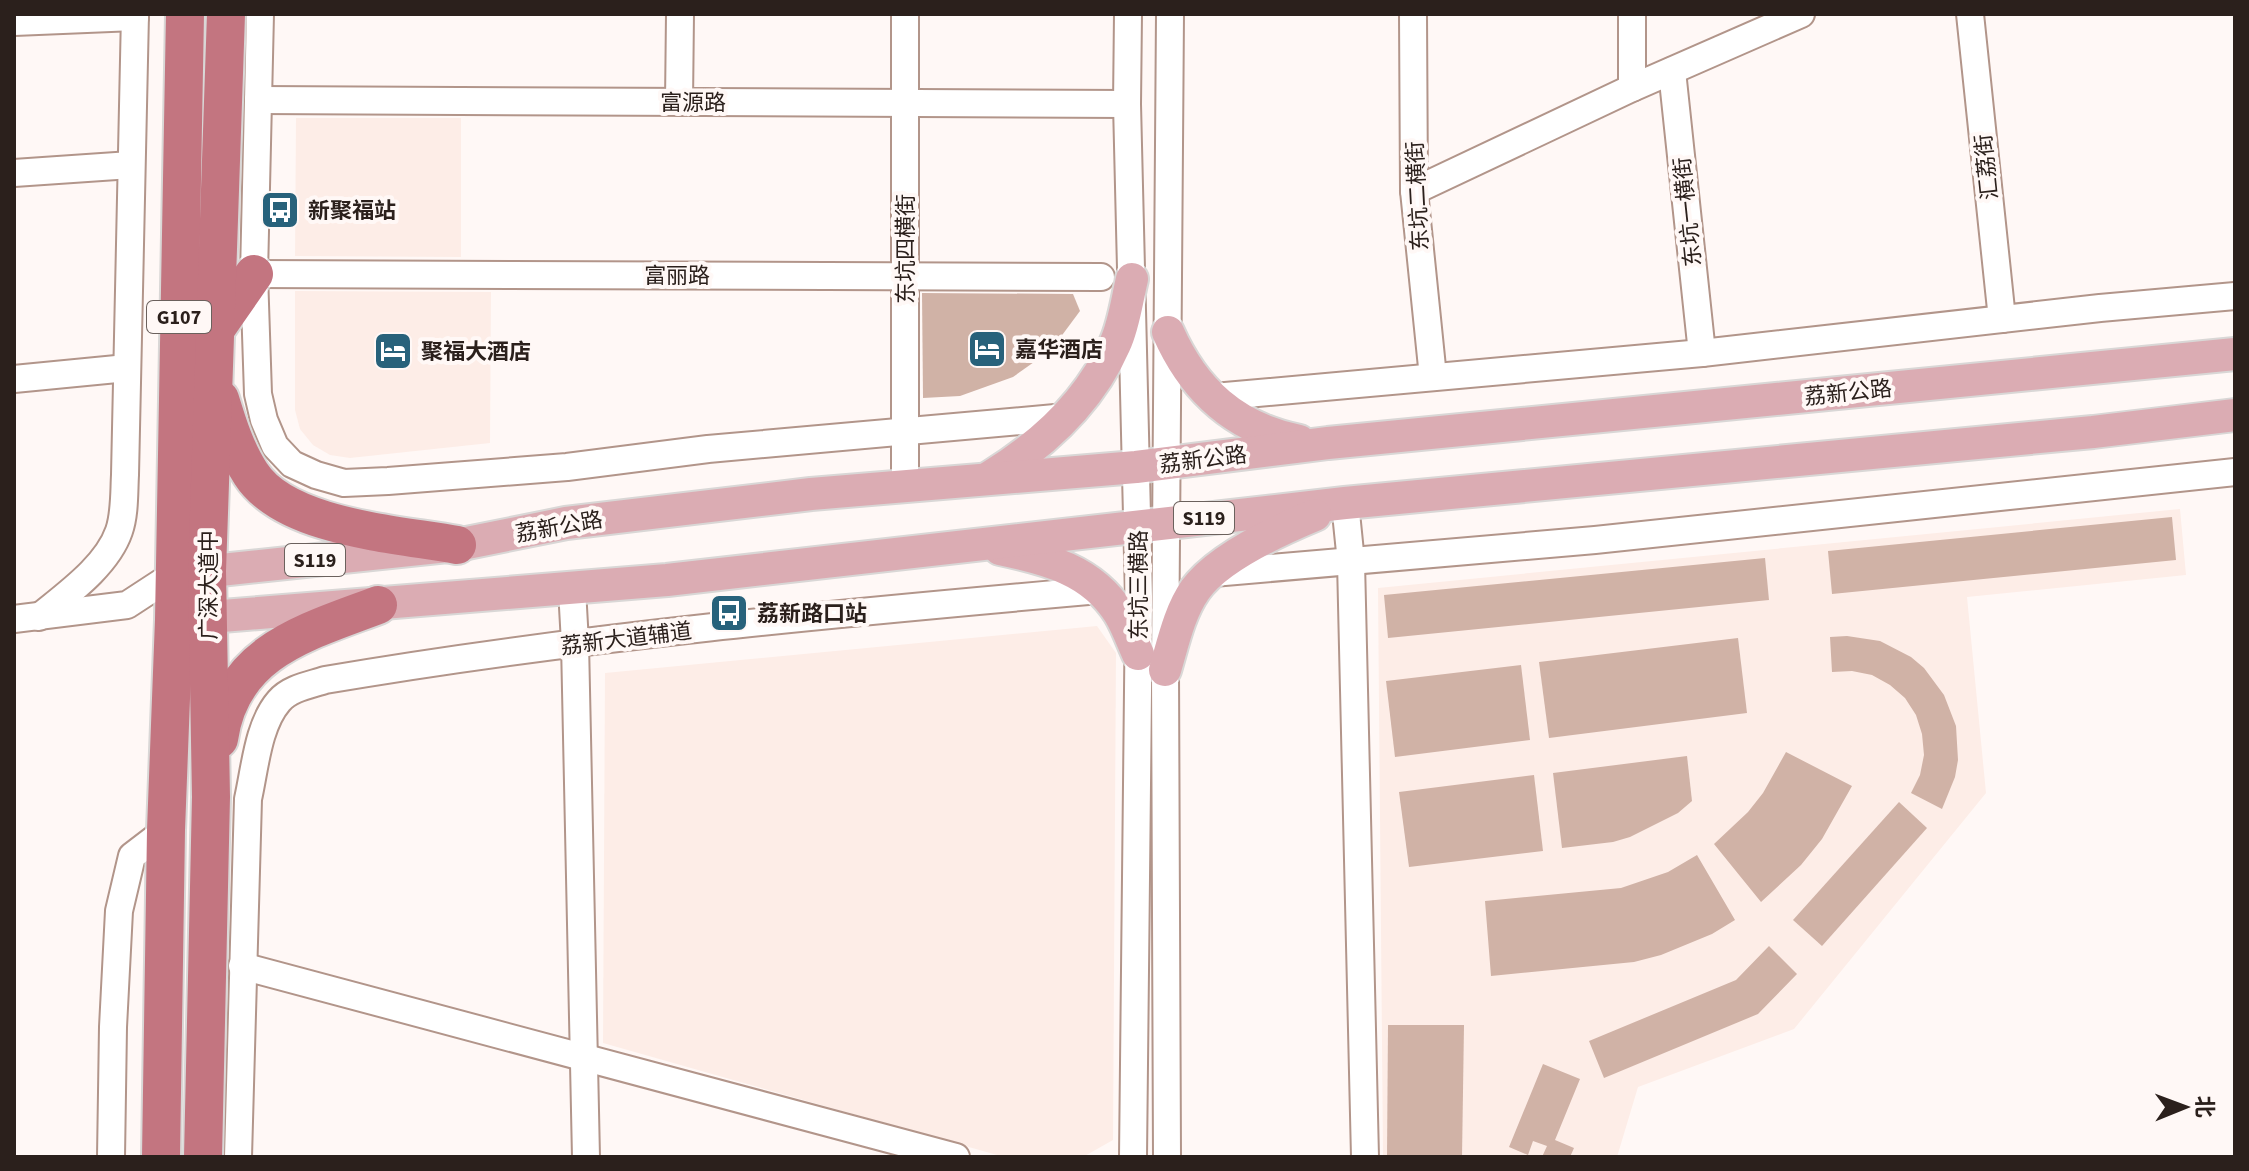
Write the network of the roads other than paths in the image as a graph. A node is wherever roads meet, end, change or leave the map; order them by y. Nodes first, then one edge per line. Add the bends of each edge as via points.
1 (185, 14) edge
2 (226, 14) edge
3 (260, 14) edge
4 (680, 14) edge
5 (905, 14) edge
6 (1128, 14) edge
7 (1170, 14) edge
8 (1413, 14) edge
9 (1632, 14) edge
10 (1801, 14) edge
11 (1970, 14) edge
12 (135, 15) edge
13 (14, 22) edge
14 (1672, 71) junction
15 (1632, 88) junction
16 (258, 100) junction
17 (679, 102) junction
18 (905, 103) junction
19 (1127, 104) junction
20 (131, 165) junction
21 (14, 173) edge
22 (1414, 191) junction
23 (254, 274) junction
24 (905, 276) junction
25 (1117, 278) junction
26 (2235, 296) edge
27 (2002, 319) junction
28 (1168, 332) junction
29 (213, 333) junction
30 (1702, 353) junction
31 (2235, 353) edge
32 (127, 368) junction
33 (212, 371) junction
34 (1433, 377) junction
35 (14, 379) edge
36 (1214, 397) junction
37 (2234, 416) edge
38 (1066, 417) junction
39 (905, 432) junction
40 (1318, 445) junction
41 (1168, 464) junction
42 (1136, 467) junction
43 (2235, 472) edge
44 (987, 478) junction
45 (905, 485) junction
46 (1345, 503) junction
47 (1151, 524) junction
48 (978, 544) junction
49 (457, 545) junction
50 (1351, 562) junction
51 (190, 573) junction
52 (1213, 573) junction
53 (572, 589) junction
54 (1100, 590) junction
55 (127, 605) junction
56 (378, 605) junction
57 (27, 618) edge
58 (190, 619) junction
59 (575, 643) junction
60 (1151, 662) junction
61 (211, 797) junction
62 (166, 830) junction
63 (242, 966) junction
64 (582, 1058) junction
65 (111, 1157) edge
66 (161, 1157) edge
67 (203, 1157) edge
68 (238, 1157) edge
69 (586, 1157) edge
70 (956, 1157) edge
71 (1133, 1157) edge
72 (1167, 1157) edge
73 (1365, 1157) edge

1 - 51 highway, 广深大道中 / G107
2 - 29 highway, 广深大道中 / G107
3 - 16 street
4 - 17 street
5 - 18 street, 东坑四横街
6 - 19 street, 东坑三横路
7 - 28 street, 东坑三横路
8 - 22 street, 东坑二横街
9 - 15 street
10 - 14 street
11 - 27 street, 汇荔街
12 - 13 street
12 - 20 street
14 - 15 street
14 - 30 street, 东坑一横街
15 - 22 street
16 - 17 street, 富源路
16 - 23 street
17 - 18 street, 富源路
18 - 19 street, 富源路
18 - 24 street, 东坑四横街
19 - 25 street, 东坑三横路
20 - 21 street
20 - 32 street
22 - 34 street, 东坑二横街
23 - 24 street, 富丽路
23 - 29 highway
23 - 39 street via 258,394 275,446 292,464 344,483 567,467
24 - 25 street, 富丽路
24 - 39 street, 东坑四横街
25 - 38 main road via 1117,342
25 - 42 street, 东坑三横路
26 - 27 street
27 - 30 street
28 - 36 main road via 1185,368
28 - 41 street, 东坑三横路
29 - 33 highway, 广深大道中 / G107
30 - 34 street
31 - 40 main road, 荔新公路 / S119
32 - 35 street
32 - 57 street via 120,529 78,584
33 - 49 highway via 237,449 266,491 320,521
33 - 51 highway, 广深大道中 / G107
34 - 36 street
36 - 40 main road via 1239,420 1266,433
37 - 46 main road, S119
38 - 39 street
38 - 44 main road via 1024,455
39 - 45 street, 东坑四横街
40 - 41 main road, 荔新公路 / S119
41 - 42 main road, 荔新公路 / S119
41 - 47 street, 东坑三横路
42 - 44 main road, 荔新公路 / S119
42 - 47 street, 东坑三横路
43 - 50 street
44 - 45 main road, 荔新公路 / S119
45 - 49 main road, 荔新公路 / S119 via 566,523
46 - 47 main road, S119
46 - 50 street
46 - 52 main road via 1261,540
47 - 48 main road, S119
47 - 60 street, 东坑三横路
48 - 53 main road, S119
48 - 54 main road via 1067,568
49 - 51 main road, 荔新公路 / S119
50 - 52 street
50 - 73 street
51 - 55 street
51 - 58 highway, 广深大道中 / G107
52 - 60 main road via 1197,587
53 - 56 main road, S119
53 - 59 street
54 - 59 street, 荔新大道辅道
54 - 60 main road
55 - 57 street
55 - 58 street
56 - 58 main road, S119
56 - 61 highway via 278,646 245,674 222,719
58 - 61 highway, 广深大道中 / G107
58 - 62 highway, 广深大道中 / G107
59 - 63 street, 荔新大道辅道 via 325,680 280,699 270,717 248,799
59 - 64 street
60 - 71 street, 东坑三横路
60 - 72 street, 东坑三横路
61 - 67 highway, 广深大道中 / G107
62 - 65 street via 132,856 119,911
62 - 66 highway, 广深大道中 / G107
63 - 64 street
63 - 68 street
64 - 69 street
64 - 70 street

